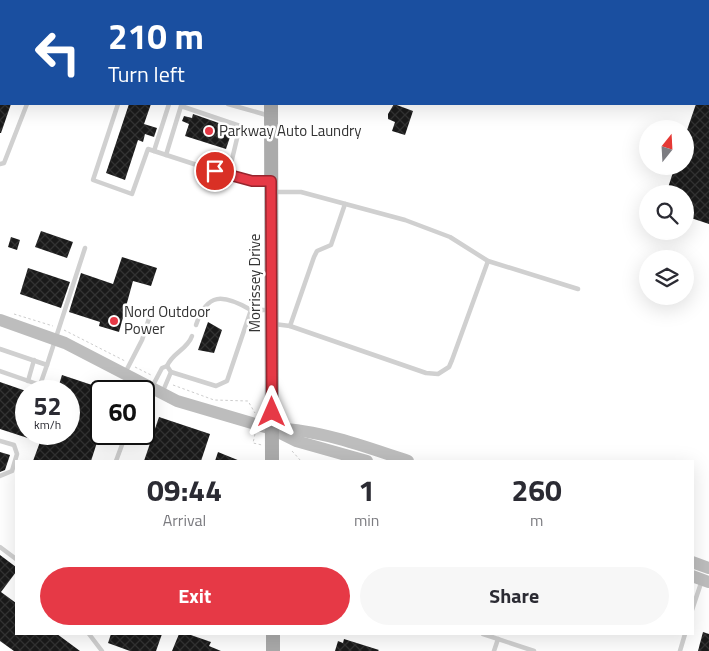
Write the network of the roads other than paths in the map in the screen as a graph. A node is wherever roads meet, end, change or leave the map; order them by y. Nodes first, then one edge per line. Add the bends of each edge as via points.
1 (27, 105) edge
2 (118, 105) edge
3 (169, 105) edge
4 (235, 105) edge
5 (271, 110) edge
6 (154, 151) junction
7 (166, 155) junction
8 (0, 164) edge
9 (228, 176) junction
10 (271, 186) junction
11 (345, 204) junction
12 (85, 248) dead end
13 (488, 261) junction
14 (578, 289) dead end
15 (153, 306) dead end
16 (251, 310) junction
17 (272, 317) junction
18 (0, 320) edge
19 (196, 325) dead end
20 (290, 326) junction
21 (192, 336) dead end
22 (55, 339) junction
23 (0, 348) edge
24 (34, 360) junction
25 (47, 364) junction
26 (168, 366) junction
27 (0, 371) edge
28 (171, 372) junction
29 (124, 374) junction
30 (25, 380) edge
31 (28, 380) edge
32 (42, 380) edge
33 (133, 380) edge
34 (155, 380) edge
35 (155, 385) edge
36 (155, 392) edge
37 (272, 429) junction
38 (0, 441) edge
39 (122, 445) edge
40 (15, 460) edge
41 (15, 460) edge
42 (116, 460) edge
43 (272, 460) edge
44 (363, 460) edge
45 (405, 460) edge
46 (0, 476) edge
47 (0, 547) edge
48 (15, 559) edge
49 (694, 563) edge
50 (708, 567) edge
51 (701, 580) edge
52 (694, 603) edge
53 (91, 635) edge
54 (273, 635) edge
55 (486, 635) edge
56 (685, 635) edge
57 (498, 639) junction
58 (102, 651) edge
59 (273, 651) edge
60 (494, 651) edge
61 (534, 651) edge
62 (680, 651) edge

1 - 8 lane via 4,163
2 - 6 lane via 93,180 132,194 148,149
3 - 6 lane
4 - 5 lane
5 - 10 main road, Morrissey Drive
6 - 7 lane
7 - 9 lane
7 - 9 lane via 181,106 240,126
9 - 10 lane
10 - 11 lane
10 - 17 main road, Morrissey Drive
11 - 13 lane via 450,236
11 - 20 lane via 331,245 317,251 309,265
12 - 22 lane
13 - 14 lane
13 - 20 lane via 452,360 438,374 426,373
15 - 29 lane via 142,340
16 - 17 lane
16 - 19 lane via 224,299 210,300 202,307
16 - 28 lane via 227,381 216,386
17 - 20 lane
17 - 37 main road, Morrissey Drive
18 - 22 main road
21 - 26 lane via 189,345 171,357
22 - 25 lane
22 - 29 main road
23 - 24 lane
24 - 25 lane
24 - 31 lane
25 - 32 lane
26 - 28 lane
26 - 34 lane via 162,368
27 - 30 lane
28 - 35 lane
29 - 33 main road
36 - 37 main road
37 - 43 main road, Morrissey Drive
37 - 44 main road via 296,441
37 - 45 main road via 292,429
38 - 40 lane via 14,445
39 - 42 lane
41 - 46 lane via 12,470
47 - 48 lane
49 - 50 main road
50 - 51 lane
51 - 52 lane
53 - 58 lane
54 - 59 main road
55 - 57 lane
56 - 62 lane
57 - 60 lane
57 - 61 lane

